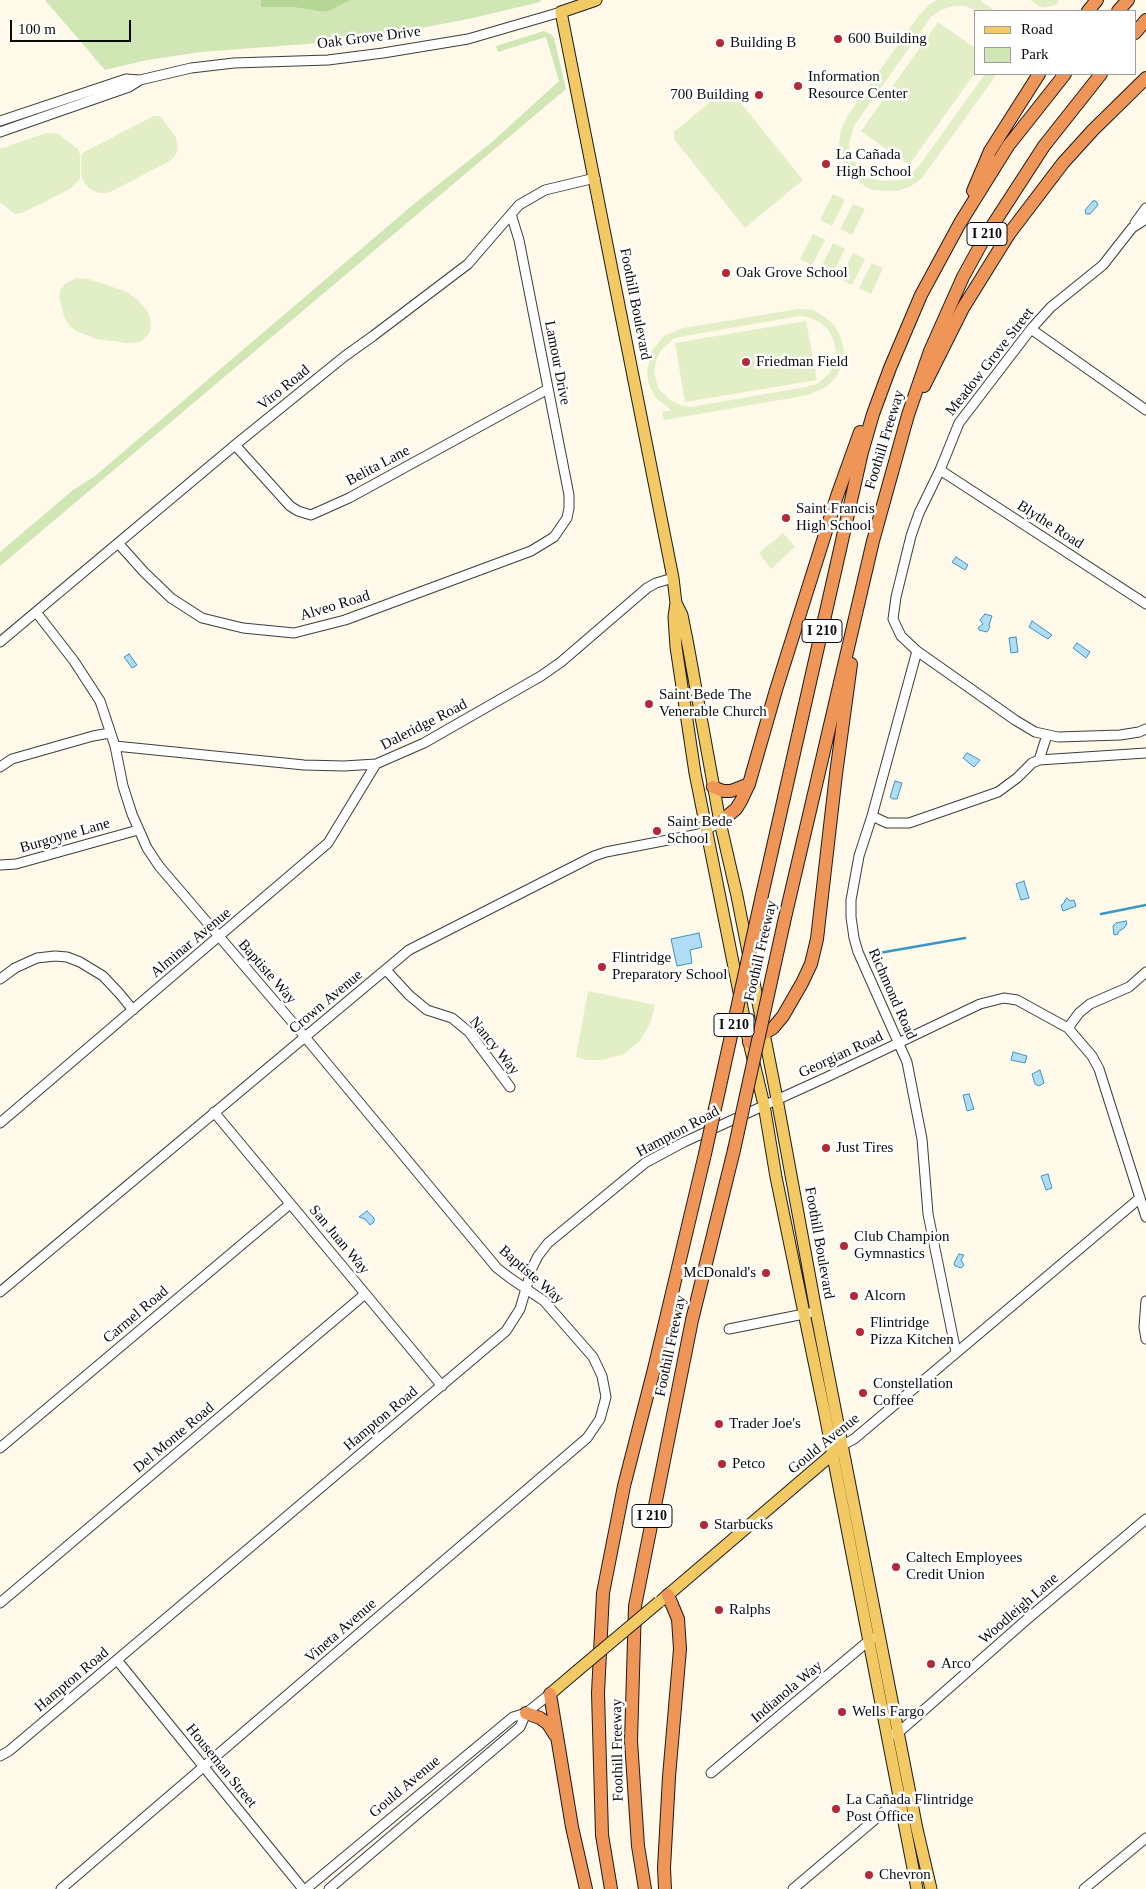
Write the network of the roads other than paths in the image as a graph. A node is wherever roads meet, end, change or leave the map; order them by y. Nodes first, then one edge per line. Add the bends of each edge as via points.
1 (596, 0) edge
2 (1097, 0) edge
3 (1128, 0) edge
4 (1089, 10) edge
5 (1119, 10) edge
6 (561, 12) junction
7 (1146, 20) edge
8 (1136, 32) edge
9 (1038, 75) edge
10 (1064, 75) edge
11 (1101, 75) edge
12 (1146, 78) edge
13 (140, 80) junction
14 (0, 121) edge
15 (0, 132) edge
16 (596, 178) junction
17 (1146, 208) edge
18 (511, 214) junction
19 (1146, 219) edge
20 (960, 223) junction
21 (1132, 228) junction
22 (1031, 329) junction
23 (890, 368) junction
24 (548, 389) junction
25 (1146, 410) edge
26 (908, 415) junction
27 (236, 444) junction
28 (940, 470) junction
29 (567, 518) joint
30 (118, 543) junction
31 (674, 578) junction
32 (860, 590) junction
33 (676, 603) junction
34 (1146, 604) edge
35 (36, 612) junction
36 (0, 642) edge
37 (917, 651) junction
38 (1146, 729) edge
39 (110, 733) junction
40 (1047, 735) junction
41 (115, 746) junction
42 (1146, 753) edge
43 (1039, 760) junction
44 (376, 764) junction
45 (0, 766) edge
46 (749, 784) junction
47 (714, 787) junction
48 (872, 816) junction
49 (720, 822) junction
50 (138, 830) junction
51 (707, 830) junction
52 (0, 865) edge
53 (219, 937) junction
54 (386, 970) junction
55 (1146, 972) edge
56 (0, 979) edge
57 (132, 1010) junction
58 (1068, 1028) junction
59 (764, 1034) junction
60 (305, 1036) junction
61 (749, 1042) junction
62 (899, 1042) junction
63 (510, 1087) dead end
64 (777, 1099) junction
65 (764, 1105) junction
66 (214, 1112) junction
67 (0, 1123) edge
68 (1140, 1198) junction
69 (290, 1204) junction
70 (1146, 1217) edge
71 (526, 1288) junction
72 (0, 1292) edge
73 (366, 1294) junction
74 (1146, 1300) edge
75 (816, 1311) junction
76 (804, 1314) junction
77 (729, 1329) dead end
78 (1146, 1339) edge
79 (956, 1352) junction
80 (602, 1376) joint
81 (442, 1386) junction
82 (843, 1445) junction
83 (0, 1448) edge
84 (832, 1455) junction
85 (1146, 1519) edge
86 (664, 1599) junction
87 (0, 1603) edge
88 (879, 1630) junction
89 (868, 1642) junction
90 (117, 1660) junction
91 (550, 1694) junction
92 (526, 1713) junction
93 (899, 1732) junction
94 (557, 1738) junction
95 (886, 1738) junction
96 (0, 1756) edge
97 (204, 1767) junction
98 (711, 1773) dead end
99 (911, 1794) junction
100 (898, 1799) junction
101 (1146, 1838) edge
102 (61, 1889) edge
103 (305, 1889) edge
104 (329, 1889) edge
105 (586, 1889) edge
106 (611, 1889) edge
107 (645, 1889) edge
108 (665, 1889) edge
109 (793, 1889) edge
110 (916, 1889) edge
111 (931, 1889) edge
112 (1084, 1889) edge

1 - 6 main road, Oak Grove Drive
2 - 4 highway
3 - 5 highway
6 - 13 street, Oak Grove Drive via 468,39 431,46 328,60 191,68
6 - 16 main road, Foothill Boulevard
7 - 8 highway
9 - 20 highway via 990,151
10 - 20 highway, Foothill Freeway / I 210 via 1008,146
11 - 26 highway, Foothill Freeway / I 210 via 1044,146 985,237 947,311
12 - 26 highway via 1063,163 1009,234 962,308
13 - 14 street, Oak Grove Drive via 126,79
13 - 15 street, Oak Grove Drive via 129,88
16 - 18 street, Viro Road via 545,190 519,205
16 - 31 main road, Foothill Boulevard
17 - 21 street
18 - 24 street, Lamour Drive
18 - 27 street, Viro Road via 468,264 345,356
19 - 21 street, Meadow Grove Street
20 - 23 highway, Foothill Freeway / I 210 via 921,295
21 - 22 street, Meadow Grove Street via 1103,265 1051,307
22 - 25 street
22 - 28 street, Meadow Grove Street via 959,423
23 - 46 highway via 850,460
23 - 106 highway, Foothill Freeway / I 210, bridge via 862,452 705,1154 624,1486 603,1594 598,1693 602,1835
24 - 27 street, Belita Lane via 349,498 310,515 290,506
24 - 29 street, Lamour Drive via 569,496
26 - 32 highway, Foothill Freeway / I 210
27 - 30 street, Viro Road
28 - 34 street, Blythe Road
28 - 37 street, Meadow Grove Street via 911,536 894,610 893,619 901,636
29 - 30 street, Alveo Road via 554,537 531,551 346,620 294,633 242,628 202,618 171,598
30 - 35 street, Viro Road
31 - 33 main road, Foothill Boulevard
31 - 44 street, Daleridge Road via 647,588 541,676 424,743
32 - 59 highway via 818,939 811,964 794,1000 784,1016
32 - 107 highway, Foothill Freeway / I 210, bridge via 734,1150 692,1320 635,1606 631,1741 638,1846
33 - 47 main road, Foothill Boulevard via 682,615
33 - 51 main road, Foothill Boulevard via 676,647
35 - 36 street, Viro Road
35 - 39 street, Baptiste Way via 90,683 100,701
37 - 40 street, Meadow Grove Street via 1015,720
37 - 48 street, Richmond Road
38 - 40 street, Meadow Grove Street via 1120,735
39 - 41 street, Baptiste Way
39 - 45 street via 12,759
40 - 43 street
41 - 44 street, Daleridge Road via 304,764
41 - 50 street, Baptiste Way via 123,786
42 - 43 street
43 - 48 street via 998,792 909,823 887,823
44 - 53 street, Alminar Avenue via 328,843
46 - 47 highway via 731,791
46 - 49 highway via 736,809
47 - 49 main road, Foothill Boulevard
48 - 62 street, Richmond Road via 853,879 854,938
49 - 51 street, Crown Avenue
49 - 59 main road, Foothill Boulevard
50 - 52 street, Burgoyne Lane via 16,864
50 - 53 street, Baptiste Way via 159,866
51 - 54 street, Crown Avenue via 594,856 409,950
51 - 61 main road, Foothill Boulevard
53 - 57 street, Alminar Avenue
53 - 60 street, Baptiste Way
54 - 60 street, Crown Avenue
54 - 63 street, Nancy Way via 428,1010 452,1018 469,1032
55 - 58 street via 1129,987 1090,1004
56 - 57 street via 37,958 67,957 103,976
57 - 67 street, Alminar Avenue
58 - 62 street, Georgian Road via 1017,1000 1004,998 980,1004
58 - 68 street, Georgian Road via 1099,1069
59 - 61 highway
59 - 64 main road, Foothill Boulevard
60 - 66 street, Crown Avenue
60 - 71 street, Baptiste Way via 497,1268
61 - 65 main road, Foothill Boulevard
62 - 64 street, Georgian Road
62 - 79 street, Richmond Road via 922,1138 928,1214
64 - 65 street, Georgian Road
64 - 75 main road, Foothill Boulevard
65 - 71 street, Hampton Road via 662,1152 628,1176 548,1243 532,1268
65 - 76 main road, Foothill Boulevard
66 - 69 street, San Juan Way
66 - 72 street, Crown Avenue
68 - 70 street, Georgian Road
68 - 79 street, Gould Avenue
69 - 73 street, San Juan Way
69 - 83 street, Carmel Road
71 - 80 street, Baptiste Way via 544,1301 593,1356
71 - 81 street, Hampton Road via 520,1309 506,1332
73 - 81 street, San Juan Way
73 - 87 street, Del Monte Road
74 - 78 street
75 - 76 street
75 - 82 main road, Foothill Boulevard
76 - 77 street
76 - 84 main road, Foothill Boulevard
79 - 82 street, Gould Avenue
80 - 97 street, Vineta Avenue via 606,1397 600,1419 587,1438
81 - 90 street, Hampton Road
82 - 84 main road, Gould Avenue
82 - 88 main road, Foothill Boulevard
84 - 86 main road, Gould Avenue
84 - 89 main road, Foothill Boulevard
85 - 93 street, Woodleigh Lane
86 - 91 main road, Gould Avenue, bridge
86 - 108 highway via 678,1619 680,1649 669,1777
88 - 89 street, Indianola Way
88 - 93 main road, Foothill Boulevard
89 - 95 main road, Foothill Boulevard
89 - 98 street, Indianola Way
90 - 96 street, Hampton Road
90 - 97 street, Houseman Street
91 - 92 street, Gould Avenue
91 - 94 highway
92 - 94 highway via 548,1724
92 - 103 street, Gould Avenue via 513,1717
92 - 104 street, Gould Avenue via 520,1728
93 - 95 street, Woodleigh Lane
93 - 99 main road, Foothill Boulevard
94 - 105 highway
95 - 100 main road, Foothill Boulevard
97 - 102 street, Vineta Avenue
97 - 103 street, Houseman Street
99 - 100 street
99 - 111 main road, Foothill Boulevard
100 - 109 street
100 - 110 main road, Foothill Boulevard
101 - 112 street

